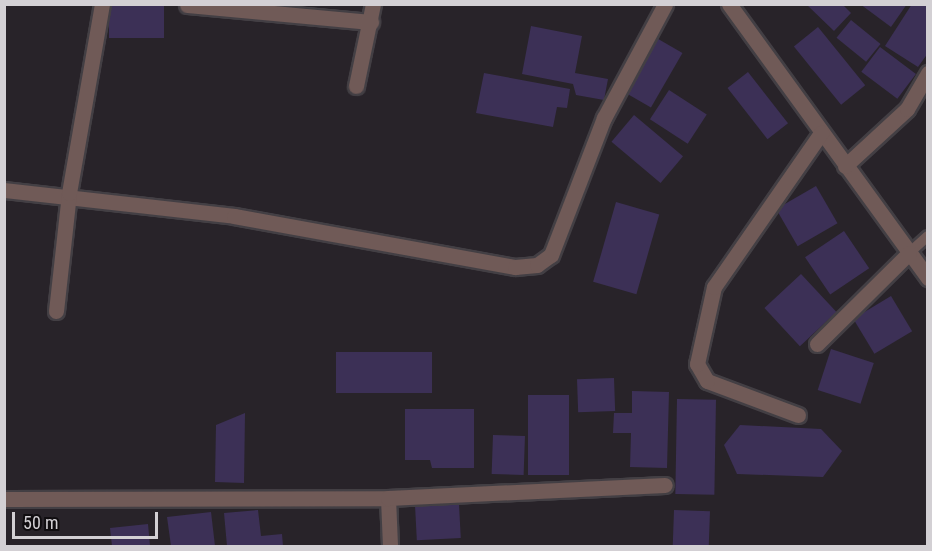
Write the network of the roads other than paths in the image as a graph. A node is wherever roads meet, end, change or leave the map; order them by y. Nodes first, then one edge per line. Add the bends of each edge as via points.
1 (102, 4) edge
2 (373, 4) edge
3 (665, 4) edge
4 (729, 4) edge
5 (186, 5) edge
6 (371, 22) junction
7 (927, 73) edge
8 (356, 86) dead end
9 (821, 133) junction
10 (845, 166) junction
11 (4, 190) edge
12 (69, 193) junction
13 (927, 236) edge
14 (909, 253) junction
15 (927, 278) edge
16 (56, 311) dead end
17 (817, 344) dead end
18 (798, 415) dead end
19 (665, 485) dead end
20 (388, 498) junction
21 (4, 499) edge
22 (390, 546) edge

1 - 12 street
2 - 6 street
3 - 12 street via 604,118 551,255 537,265 515,267 345,233
4 - 9 street
5 - 6 street
6 - 8 street
7 - 10 street via 907,109
9 - 10 street
9 - 18 street via 714,287 698,364 707,381
10 - 14 street
11 - 12 street
12 - 16 street
13 - 14 lane
14 - 15 street
14 - 17 street
19 - 20 street
20 - 21 street
20 - 22 street

